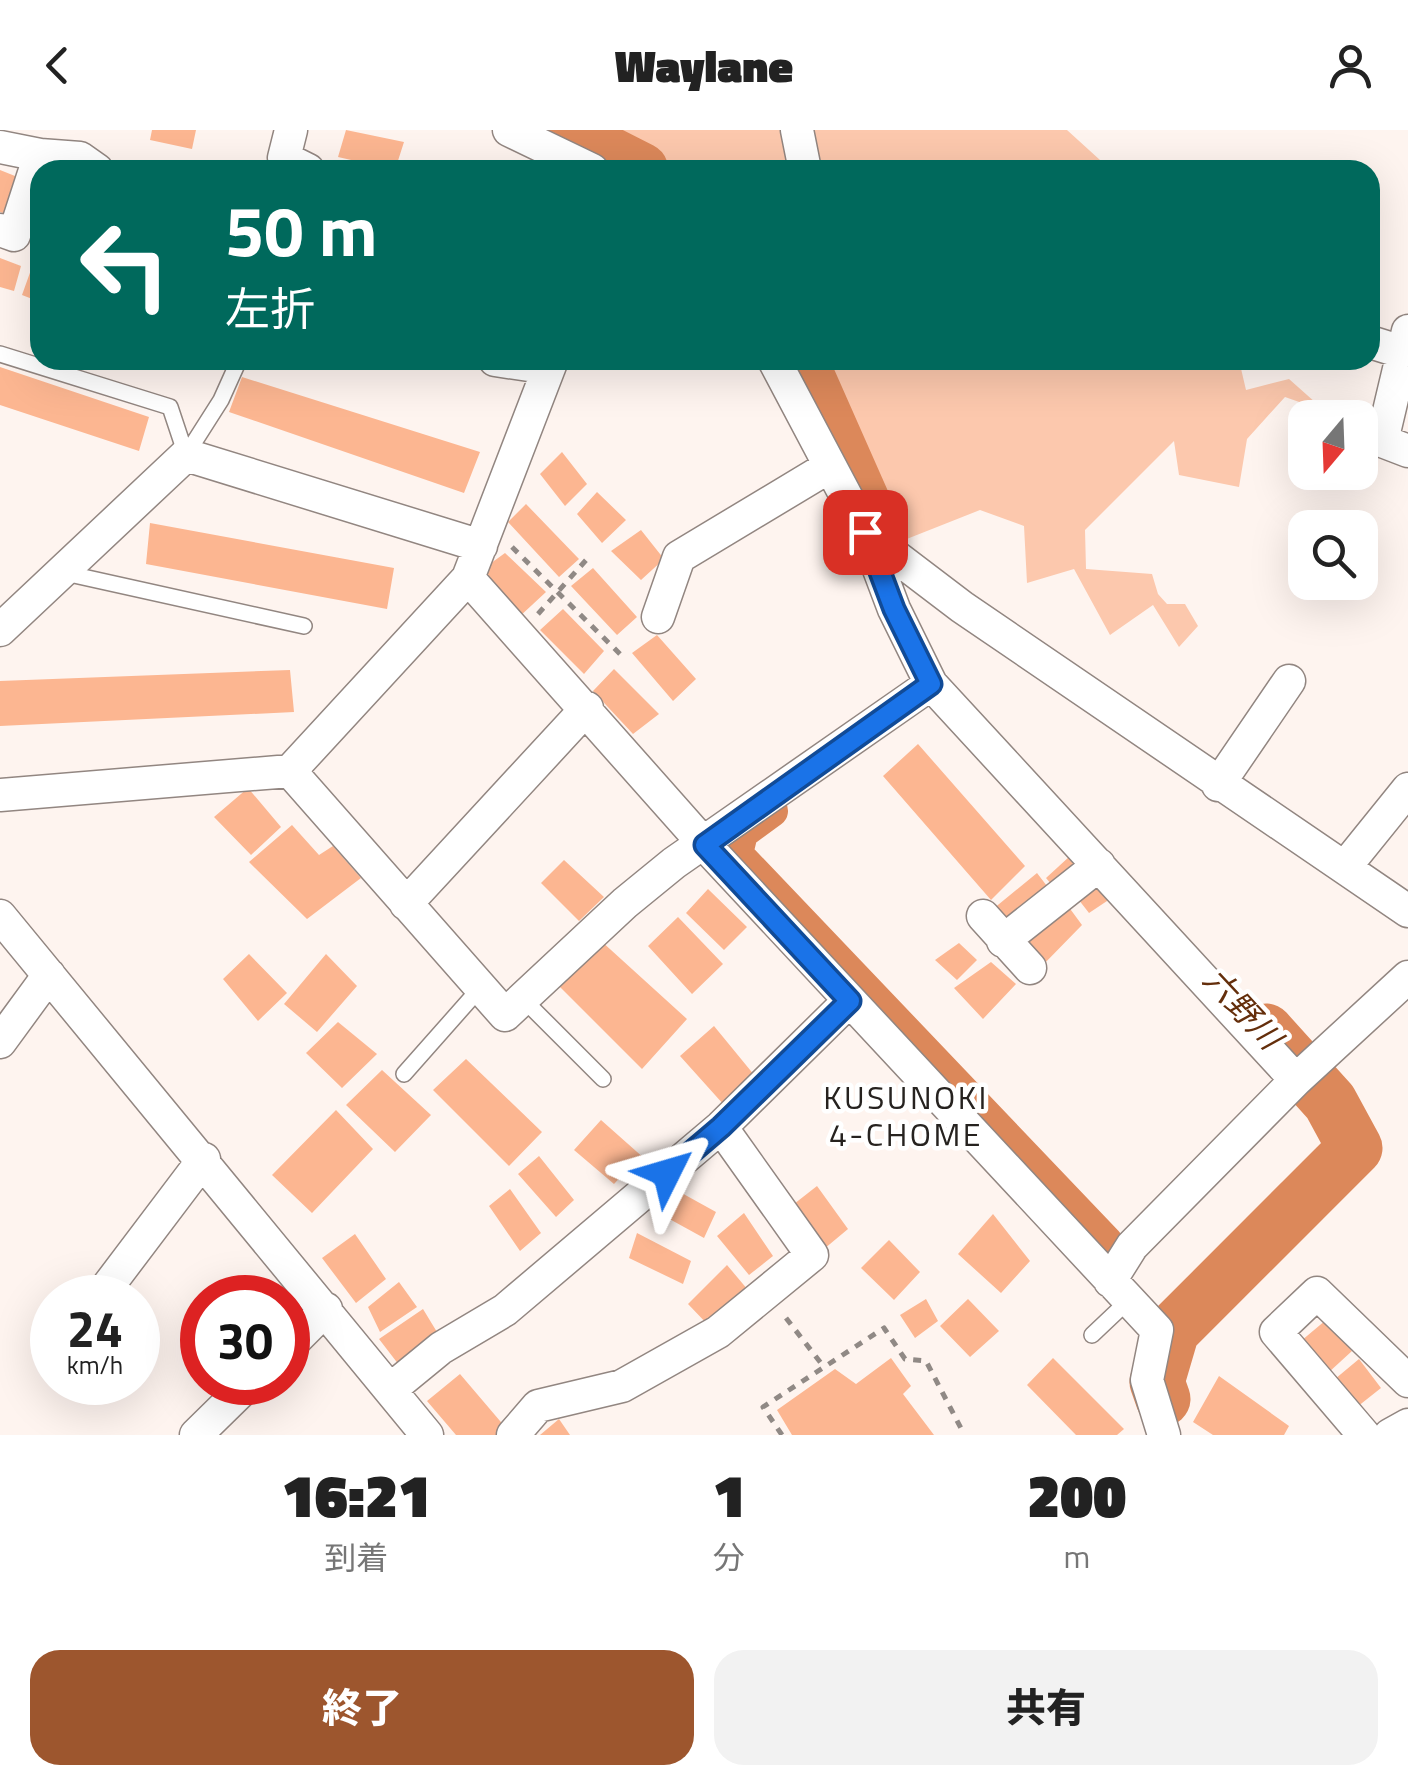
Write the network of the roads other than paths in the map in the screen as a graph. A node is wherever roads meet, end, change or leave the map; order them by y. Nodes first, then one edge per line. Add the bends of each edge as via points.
1 (291, 130) edge
2 (509, 130) edge
3 (797, 130) edge
4 (0, 147) edge
5 (40, 155) junction
6 (38, 160) edge
7 (83, 160) edge
8 (288, 160) edge
9 (570, 160) edge
10 (803, 160) edge
11 (30, 185) edge
12 (0, 230) edge
13 (1405, 341) edge
14 (1380, 342) edge
15 (0, 354) edge
16 (30, 363) edge
17 (52, 370) edge
18 (234, 370) edge
19 (548, 370) edge
20 (779, 370) edge
21 (1408, 451) edge
22 (186, 455) junction
23 (827, 468) junction
24 (865, 532) junction
25 (495, 546) junction
26 (65, 572) junction
27 (468, 578) junction
28 (658, 616) dead end
29 (304, 626) dead end
30 (0, 630) edge
31 (1289, 680) dead end
32 (931, 684) junction
33 (587, 708) junction
34 (290, 771) junction
35 (1218, 785) junction
36 (1408, 789) edge
37 (0, 795) edge
38 (705, 845) junction
39 (1098, 865) junction
40 (1345, 867) junction
41 (406, 904) junction
42 (1406, 904) edge
43 (0, 916) edge
44 (1030, 968) dead end
45 (49, 975) junction
46 (1408, 977) edge
47 (481, 987) junction
48 (522, 998) junction
49 (850, 1001) junction
50 (0, 1042) edge
51 (404, 1074) dead end
52 (1304, 1075) junction
53 (603, 1079) dead end
54 (721, 1127) junction
55 (204, 1159) junction
56 (116, 1275) edge
57 (1120, 1290) junction
58 (326, 1309) junction
59 (310, 1325) edge
60 (1092, 1335) dead end
61 (1408, 1382) edge
62 (391, 1389) junction
63 (227, 1405) edge
64 (1408, 1425) edge
65 (196, 1435) edge
66 (427, 1435) edge
67 (513, 1435) edge
68 (1164, 1435) edge
69 (1364, 1435) edge
70 (1390, 1435) edge

1 - 8 street
2 - 9 street
3 - 10 street
4 - 5 street
5 - 6 street
5 - 7 street
11 - 12 street via 14,234
13 - 14 street
13 - 21 street via 1382,441
15 - 16 lane
17 - 22 lane via 170,406
18 - 22 lane
19 - 25 street
20 - 23 street
22 - 25 street
22 - 26 street
23 - 24 street
23 - 28 street via 679,558
24 - 32 street
24 - 35 street
25 - 27 street
26 - 29 lane
26 - 30 street
27 - 33 street
27 - 34 street
31 - 35 street
32 - 38 street
32 - 39 street
33 - 38 street
33 - 41 street
34 - 37 street
34 - 41 street
35 - 40 street
36 - 40 street
38 - 48 street via 625,902
38 - 49 street
39 - 44 street via 993,928
39 - 52 street
40 - 42 street
41 - 47 street
43 - 45 street
45 - 50 street
45 - 55 street
46 - 52 street
47 - 48 street via 505,1014
47 - 51 lane
48 - 53 lane
49 - 54 street
49 - 57 street
52 - 57 street via 1132,1246
54 - 62 street via 506,1310 441,1348
54 - 67 street via 812,1255 718,1332 622,1386 538,1406
55 - 56 street
55 - 58 street
57 - 60 lane
57 - 68 street via 1156,1330 1147,1380
58 - 59 street
58 - 62 street
61 - 69 street via 1317,1294 1276,1332
62 - 66 street
63 - 65 street
64 - 70 street

